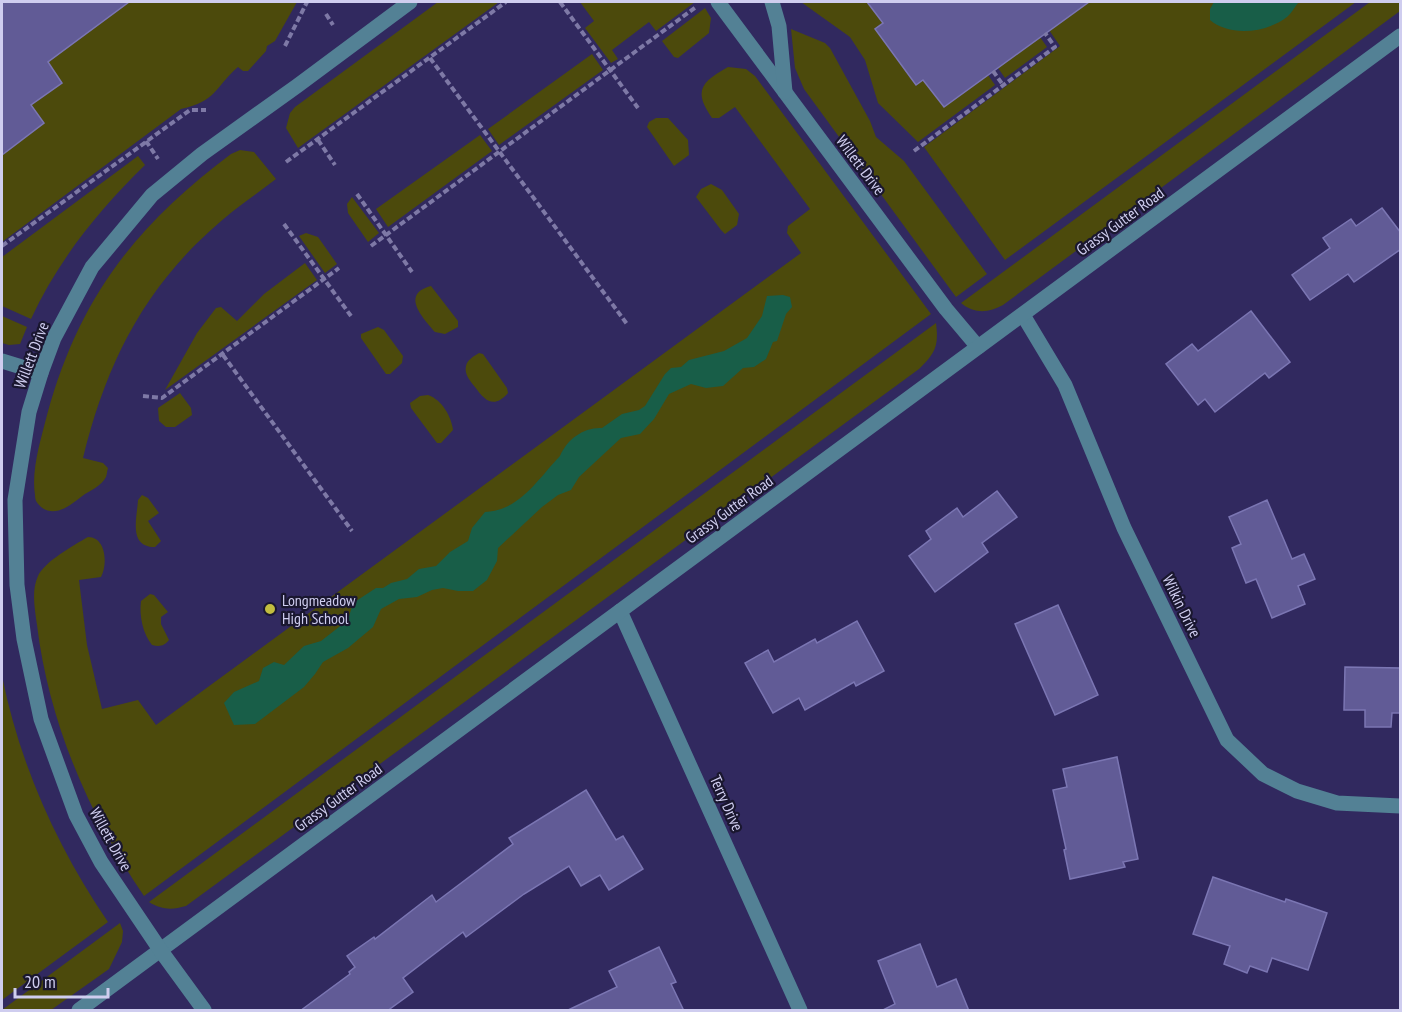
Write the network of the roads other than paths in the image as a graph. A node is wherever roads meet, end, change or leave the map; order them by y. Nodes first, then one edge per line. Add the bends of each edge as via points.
1 (410, 2) edge
2 (718, 2) edge
3 (772, 2) edge
4 (1401, 36) edge
5 (785, 92) junction
6 (1023, 315) junction
7 (978, 347) junction
8 (2, 361) edge
9 (40, 373) junction
10 (620, 611) junction
11 (1401, 806) edge
12 (161, 951) junction
13 (78, 1011) edge
14 (204, 1011) edge
15 (800, 1011) edge

1 - 9 street, Willett Drive via 152,195 92,267
2 - 5 street, Willett Drive
3 - 5 street via 779,26
4 - 6 street, Grassy Gutter Road
5 - 7 street, Willett Drive
6 - 7 street, Grassy Gutter Road
6 - 11 street, Wilkin Drive via 1065,385 1124,528 1227,740 1263,774 1297,791 1337,803
7 - 10 street, Grassy Gutter Road
8 - 9 street
9 - 12 street, Willett Drive via 29,412 15,500 17,585 29,662 41,719 76,815 101,862
10 - 12 street, Grassy Gutter Road
10 - 15 street, Terry Drive
12 - 13 street, Grassy Gutter Road
12 - 14 street, Willett Drive

